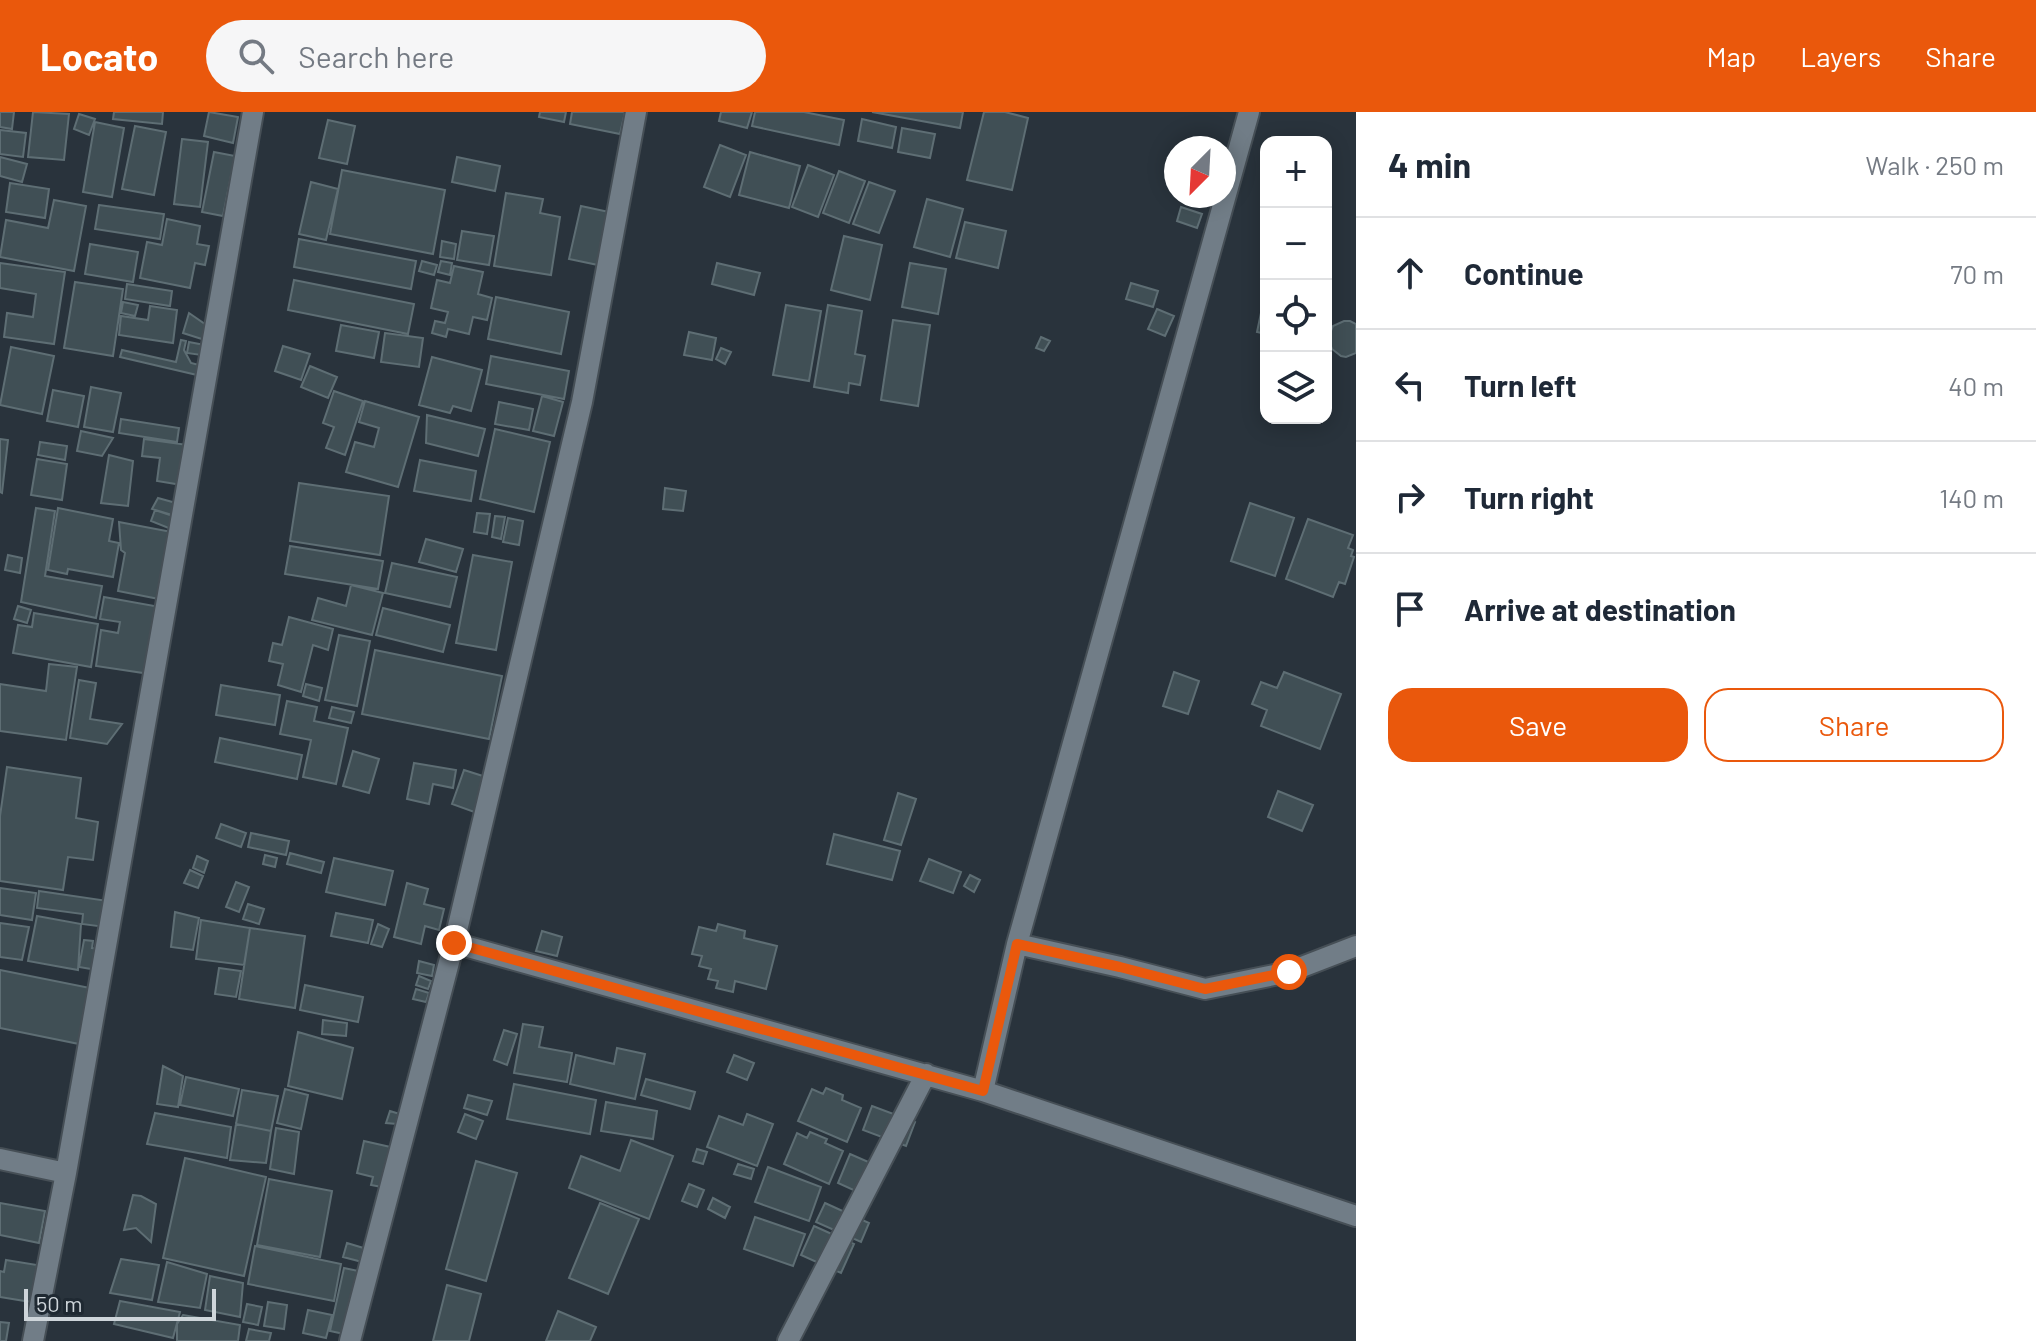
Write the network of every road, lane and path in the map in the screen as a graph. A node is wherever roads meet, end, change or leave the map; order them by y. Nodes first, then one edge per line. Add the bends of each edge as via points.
1 (253, 112) edge
2 (636, 112) edge
3 (1249, 112) edge
4 (454, 943) junction
5 (1017, 944) junction
6 (1356, 946) edge
7 (926, 1074) junction
8 (983, 1091) junction
9 (0, 1159) edge
10 (66, 1173) junction
11 (1356, 1216) edge
12 (33, 1341) edge
13 (350, 1341) edge
14 (788, 1341) edge

1 - 10 street
2 - 4 street via 582,402
3 - 5 street
4 - 7 street
4 - 13 street
5 - 6 street via 1205,989 1289,972
5 - 8 street
7 - 8 street
7 - 14 street
8 - 11 street
9 - 10 street
10 - 12 street

